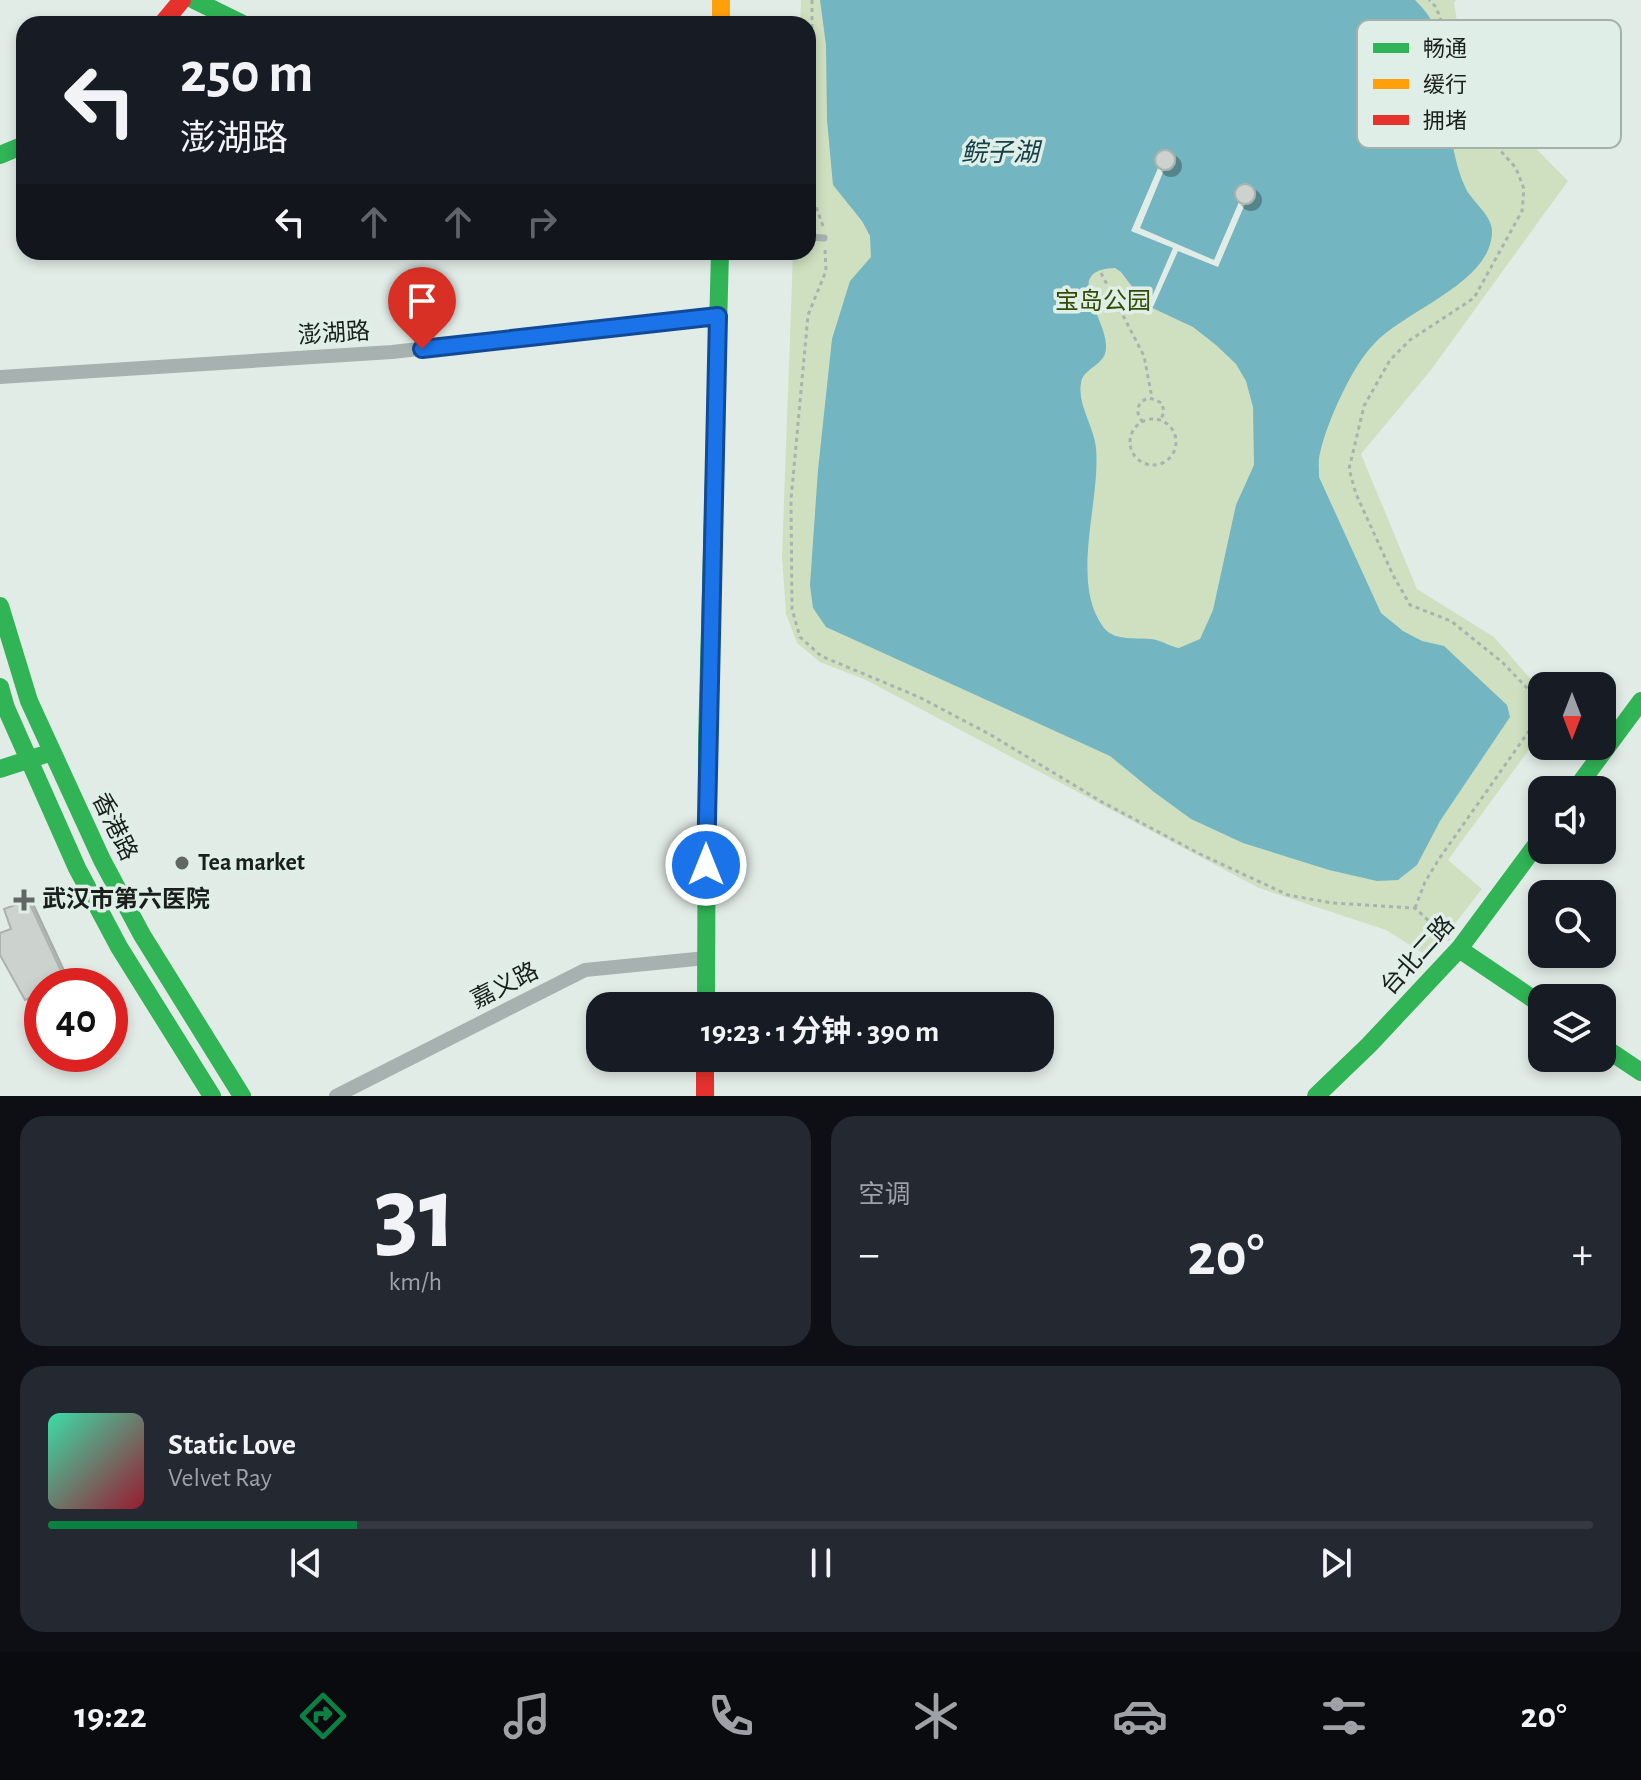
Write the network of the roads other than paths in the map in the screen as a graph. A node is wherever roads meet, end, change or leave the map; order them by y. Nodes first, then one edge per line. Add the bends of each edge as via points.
1 (182, 0) edge
2 (194, 0) edge
3 (169, 16) edge
4 (227, 16) edge
5 (816, 238) edge
6 (824, 238) road end
7 (720, 260) edge
8 (718, 316) junction
9 (0, 377) edge
10 (0, 606) edge
11 (0, 687) edge
12 (1641, 701) edge
13 (52, 752) junction
14 (29, 760) junction
15 (0, 769) edge
16 (1585, 776) edge
17 (1528, 856) edge
18 (1459, 949) junction
19 (706, 958) junction
20 (706, 992) edge
21 (1528, 996) edge
22 (1616, 1055) edge
23 (705, 1072) edge
24 (1641, 1072) edge
25 (212, 1096) edge
26 (242, 1096) edge
27 (336, 1096) edge
28 (705, 1096) edge
29 (1316, 1096) edge

1 - 3 street
2 - 4 street
5 - 6 lane
7 - 8 street
8 - 9 street, 澎湖路 via 392,352
8 - 19 street
10 - 13 street, 香港路 via 29,701
11 - 14 street, 香港路
12 - 16 street
13 - 14 street
13 - 26 street, 香港路 via 142,935
14 - 15 street
14 - 25 street, 香港路 via 119,947
17 - 18 street, 台北二路
18 - 21 street
18 - 29 street, 台北二路
19 - 20 street
19 - 27 street, 嘉义路 via 585,970
22 - 24 street
23 - 28 street

